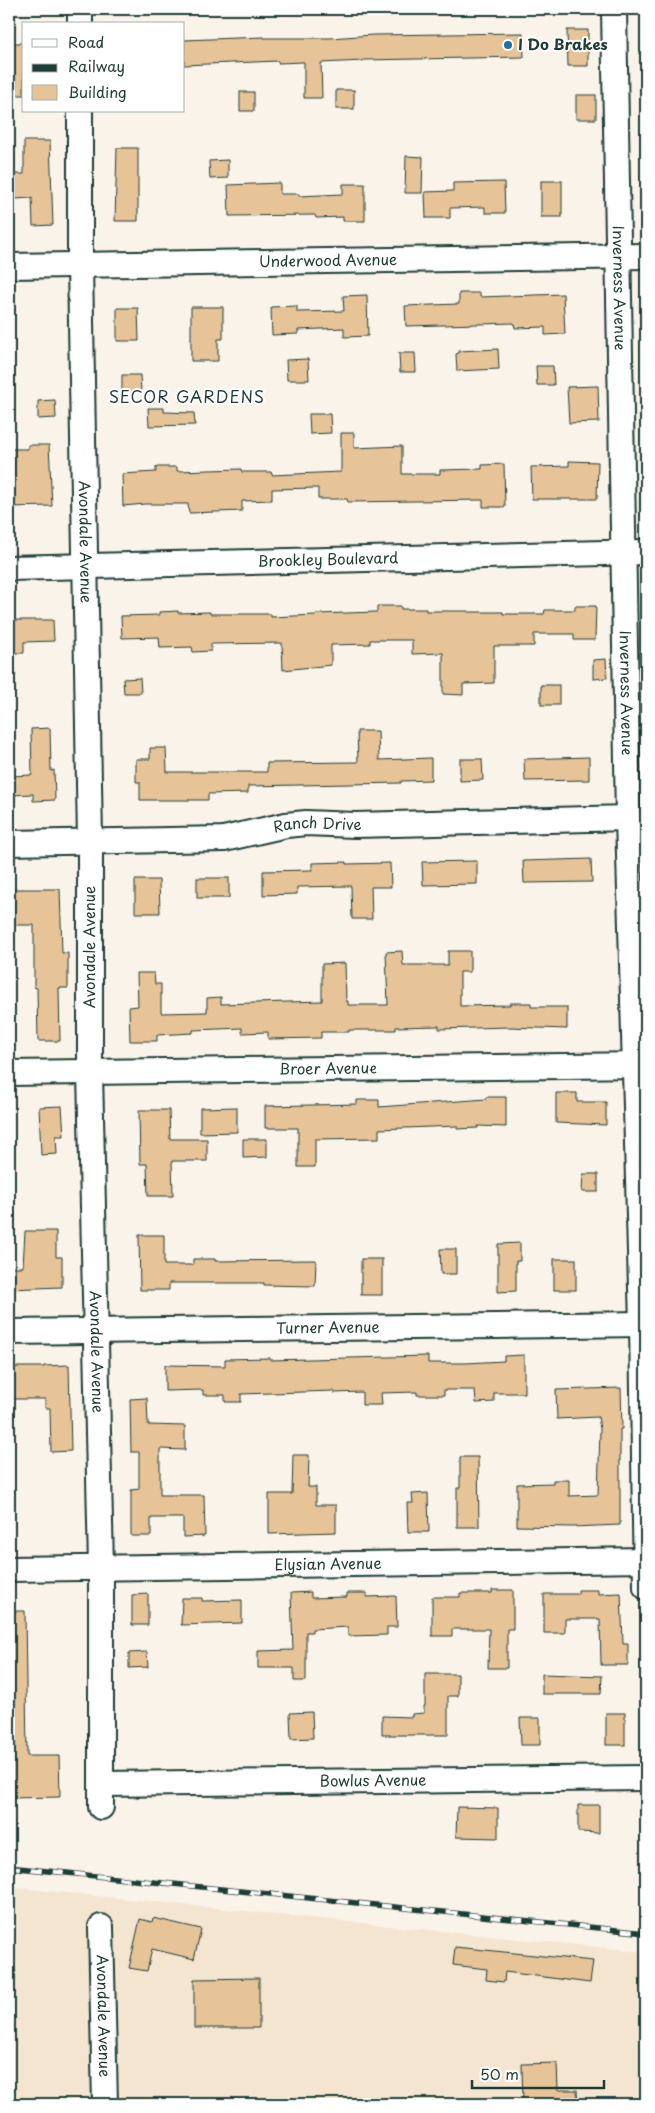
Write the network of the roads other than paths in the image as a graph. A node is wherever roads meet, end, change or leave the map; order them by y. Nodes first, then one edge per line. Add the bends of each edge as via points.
1 (80, 9) edge
2 (614, 9) edge
3 (80, 22) edge
4 (80, 112) edge
5 (618, 256) junction
6 (646, 256) edge
7 (80, 264) junction
8 (9, 266) edge
9 (646, 552) edge
10 (623, 553) junction
11 (85, 566) junction
12 (9, 568) edge
13 (628, 818) junction
14 (90, 842) junction
15 (9, 843) edge
16 (641, 1066) edge
17 (90, 1072) junction
18 (9, 1073) edge
19 (644, 1324) edge
20 (95, 1331) junction
21 (9, 1332) edge
22 (646, 1560) edge
23 (101, 1567) junction
24 (9, 1569) edge
25 (646, 1587) edge
26 (646, 1778) edge
27 (101, 1795) joint
28 (101, 1927) dead end
29 (105, 2104) edge

1 - 3 street
2 - 5 street, Inverness Avenue
4 - 7 street, Avondale Avenue
5 - 6 street, Underwood Avenue
5 - 7 street, Underwood Avenue
5 - 10 street, Inverness Avenue
7 - 8 street, Underwood Avenue
7 - 11 street, Avondale Avenue
9 - 10 street, Brookley Boulevard
10 - 11 street, Brookley Boulevard
10 - 13 street, Inverness Avenue
11 - 12 street, Brookley Boulevard
11 - 14 street, Avondale Avenue
13 - 14 street, Ranch Drive via 355,825 306,823 224,839
13 - 16 street, Inverness Avenue
14 - 15 street, Ranch Drive
14 - 17 street, Avondale Avenue
16 - 17 street, Broer Avenue
16 - 19 street, Inverness Avenue
17 - 18 street, Broer Avenue
17 - 20 street, Avondale Avenue
19 - 20 street, Turner Avenue
19 - 22 street, Inverness Avenue
20 - 21 street, Turner Avenue
20 - 23 street, Avondale Avenue
22 - 23 street, Elysian Avenue
22 - 25 street, Inverness Avenue
23 - 24 street, Elysian Avenue
23 - 27 street, Avondale Avenue
26 - 27 street, Bowlus Avenue
28 - 29 street, Avondale Avenue

